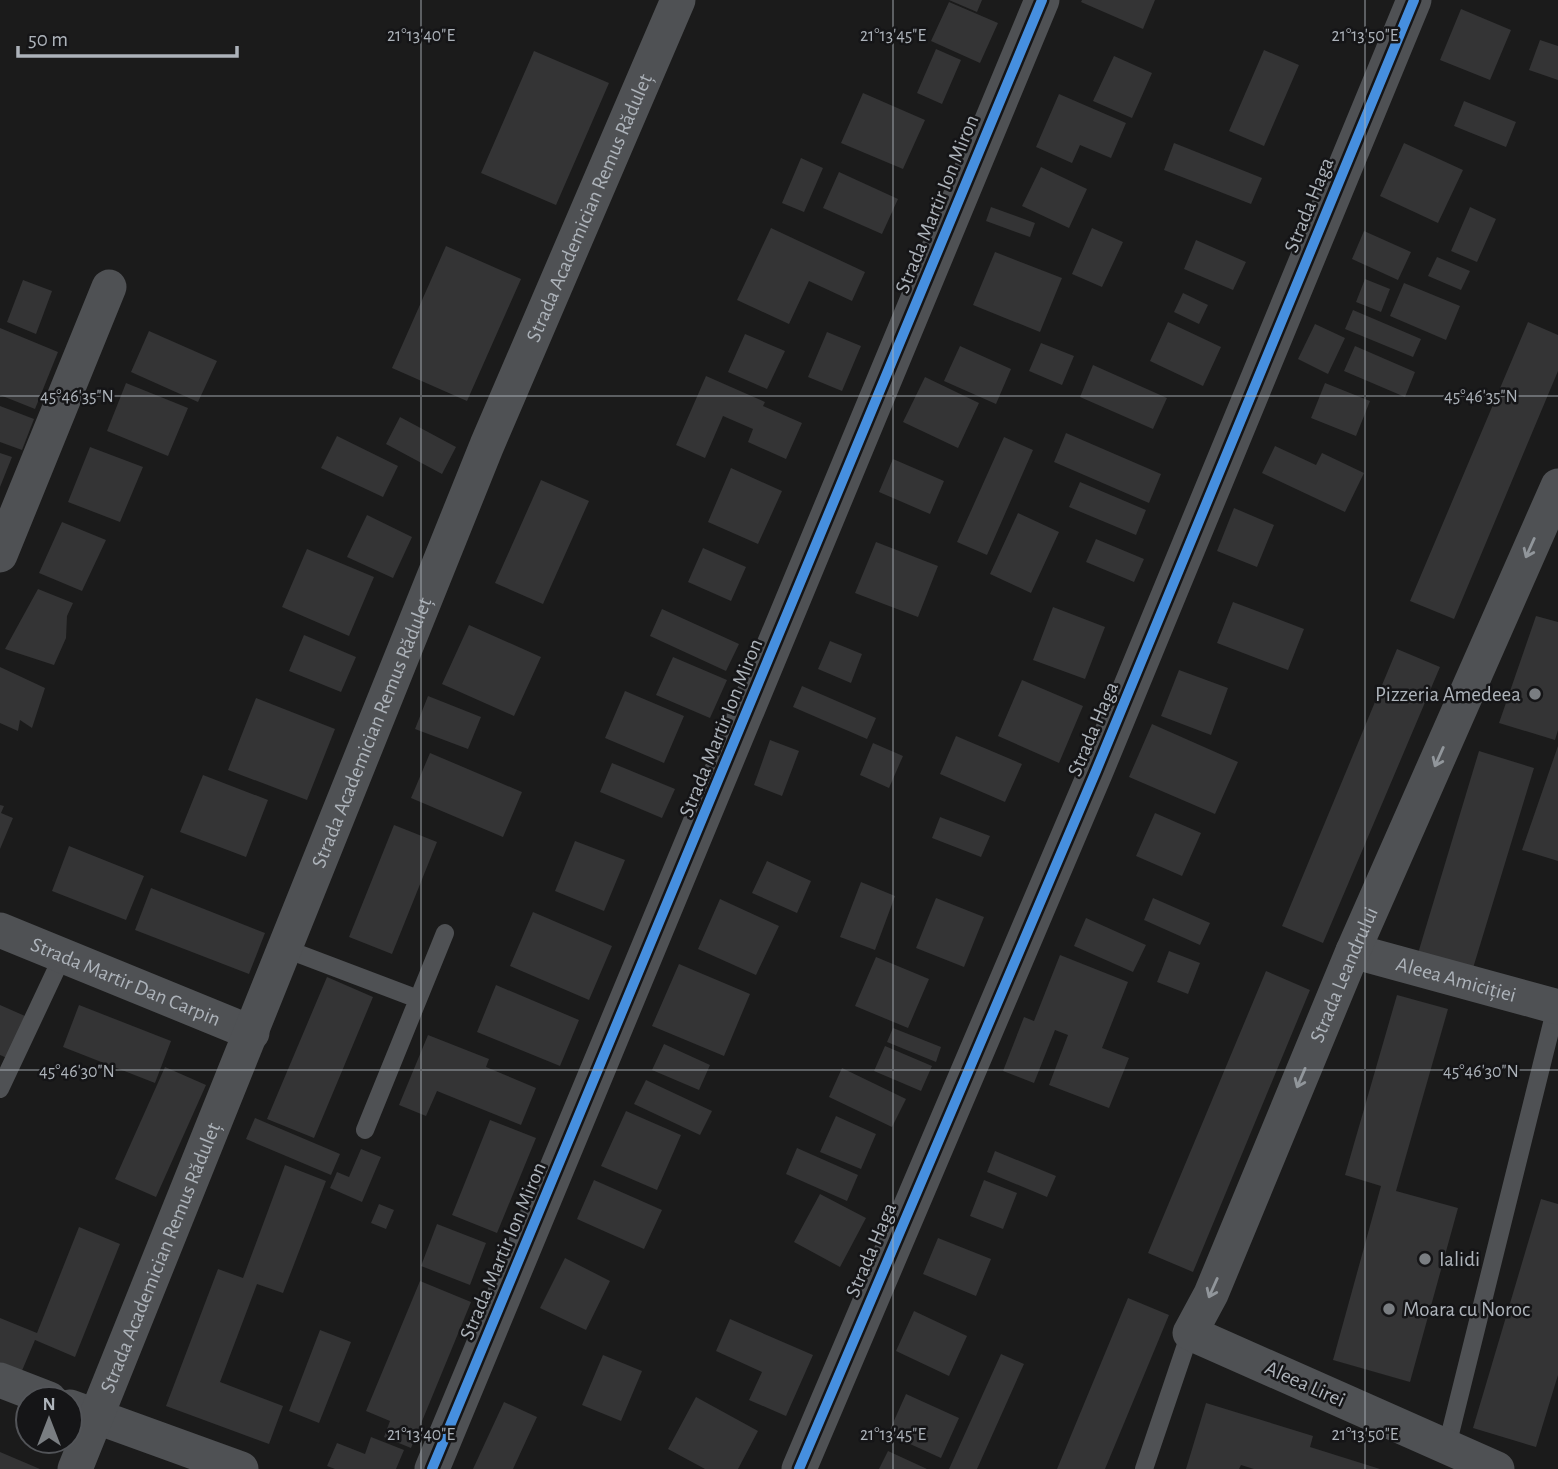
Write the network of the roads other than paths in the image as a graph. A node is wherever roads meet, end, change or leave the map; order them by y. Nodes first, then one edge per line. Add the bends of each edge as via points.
1 (678, 0) edge
2 (1042, 0) edge
3 (1414, 0) edge
4 (109, 286) dead end
5 (1558, 486) edge
6 (0, 555) edge
7 (0, 930) edge
8 (445, 933) dead end
9 (286, 949) junction
10 (1353, 951) junction
11 (63, 955) junction
12 (418, 999) junction
13 (1557, 1007) edge
14 (252, 1032) junction
15 (0, 1089) edge
16 (365, 1130) dead end
17 (1190, 1333) junction
18 (84, 1410) edge
19 (84, 1412) edge
20 (1447, 1446) junction
21 (242, 1469) edge
22 (432, 1469) edge
23 (799, 1469) edge
24 (1144, 1469) edge
25 (1497, 1469) edge

1 - 9 street, Strada Academician Remus Răduleț via 487,445
2 - 22 street, Strada Martir Ion Miron
3 - 23 street, Strada Haga via 1096,771
4 - 6 street
5 -> 10 street, Strada Leandrului
7 - 11 street, Strada Martir Dan Carpin
8 - 12 lane
9 - 12 lane
9 - 14 street, Strada Academician Remus Răduleț
10 - 13 street, Aleea Amiciției
10 -> 17 street, Strada Leandrului via 1211,1294
11 - 14 street, Strada Martir Dan Carpin
11 - 15 lane
12 - 16 lane
13 - 20 lane
14 - 18 street, Strada Academician Remus Răduleț
17 - 20 street, Aleea Lirei
17 - 24 lane, Strada Leandrului
19 - 21 street
20 - 25 street, Aleea Lirei

